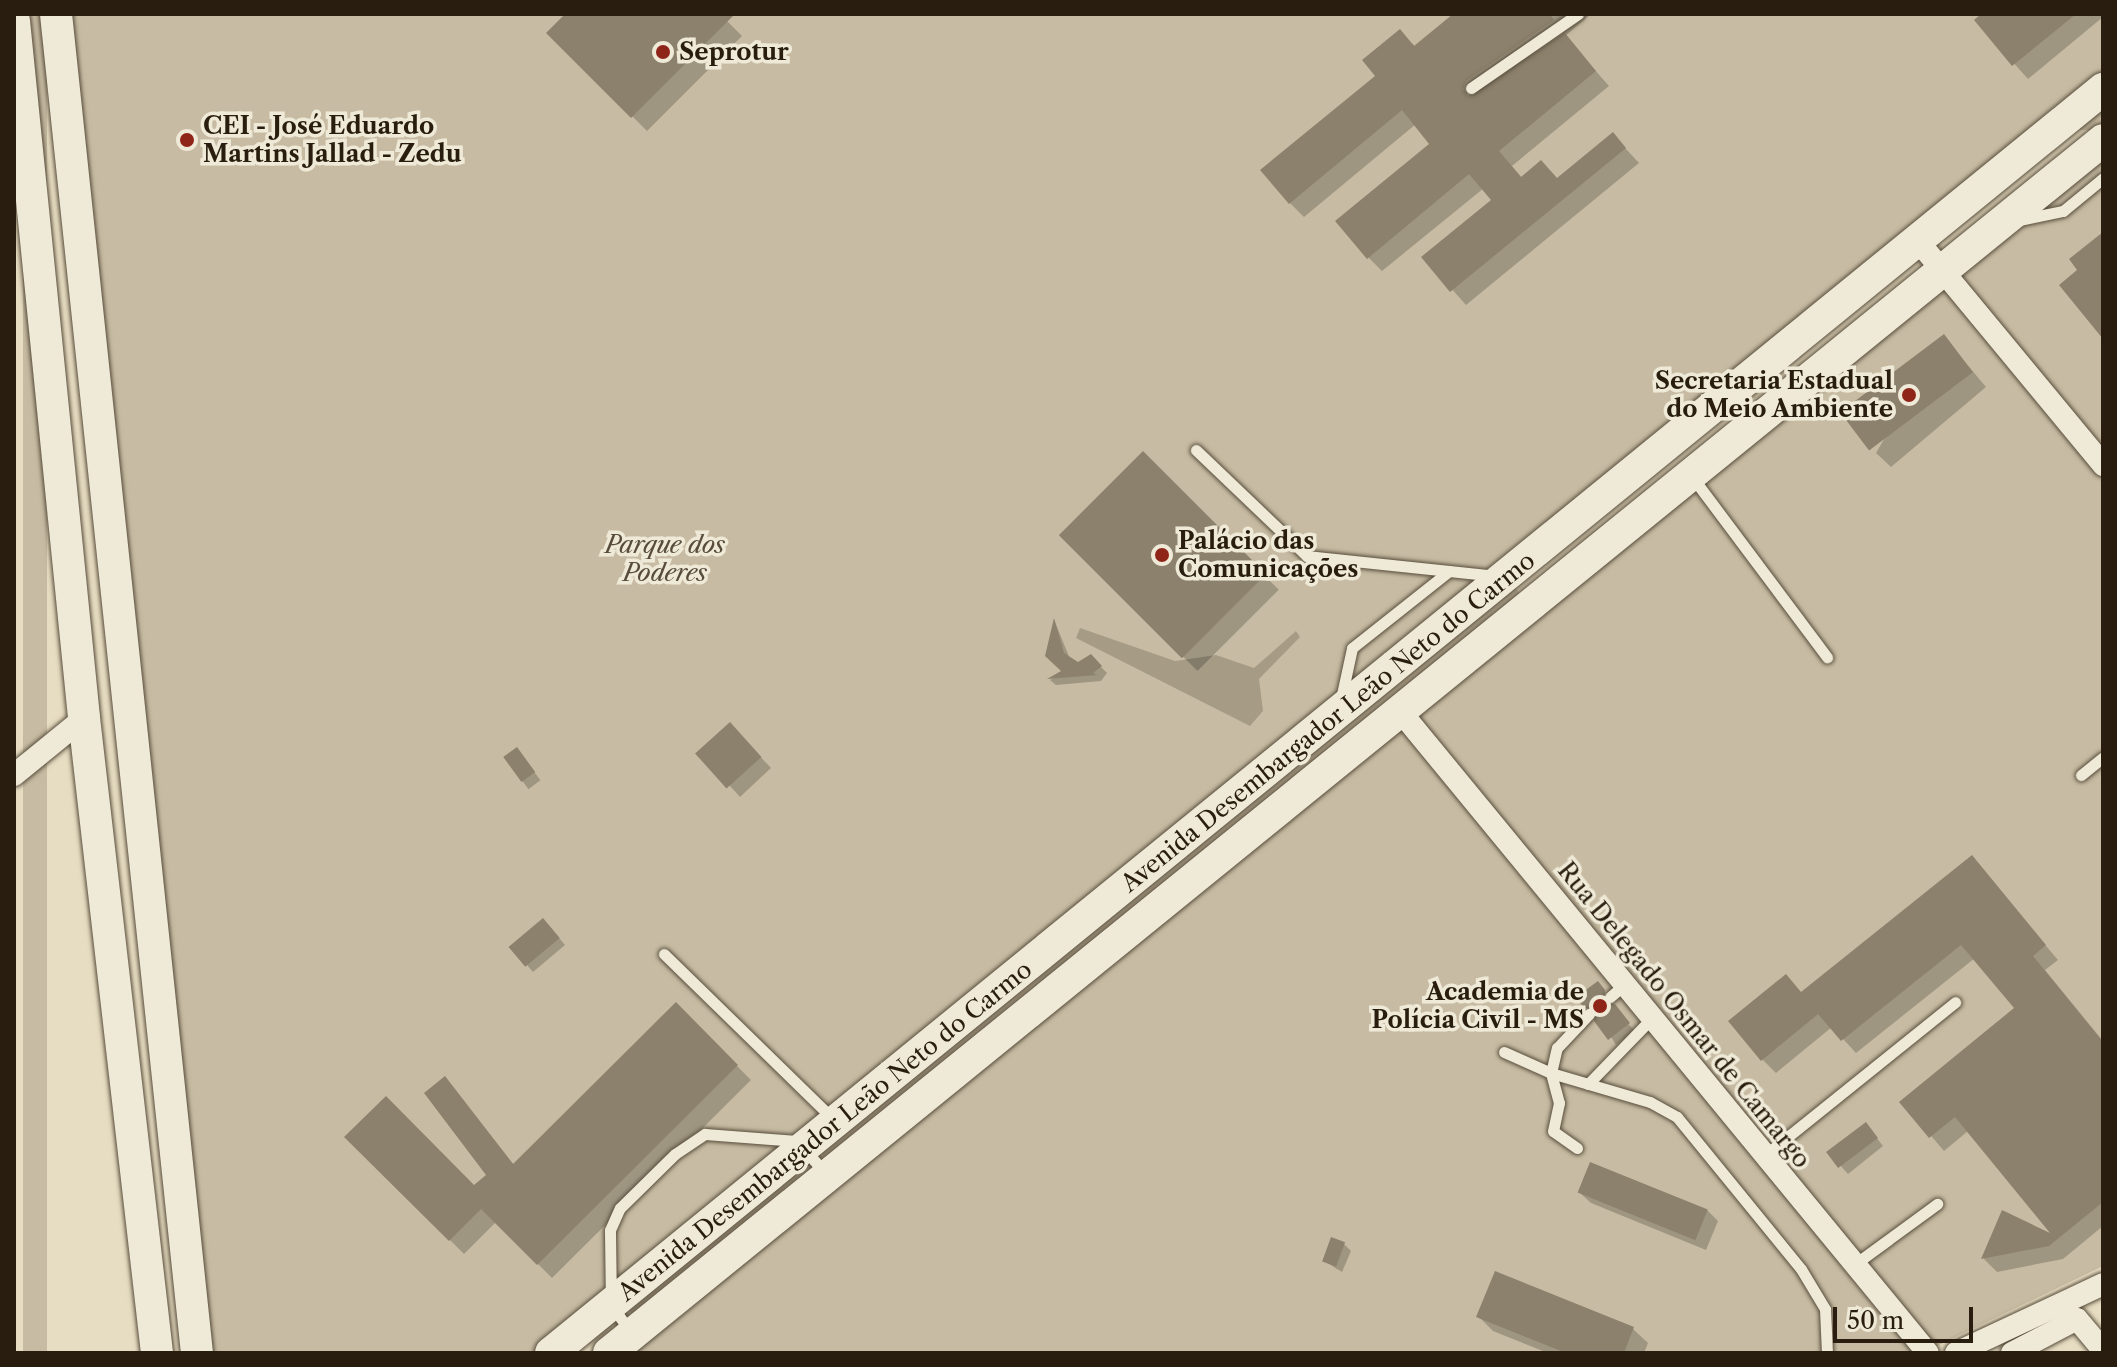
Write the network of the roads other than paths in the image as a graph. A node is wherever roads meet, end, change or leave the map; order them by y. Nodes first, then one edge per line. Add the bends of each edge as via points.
1 (56, 14) edge
2 (1578, 14) edge
3 (14, 21) edge
4 (1471, 88) dead end
5 (2103, 89) edge
6 (2103, 140) edge
7 (2103, 178) edge
8 (1999, 224) junction
9 (1918, 241) junction
10 (1943, 270) junction
11 (94, 359) junction
12 (47, 360) junction
13 (1196, 450) dead end
14 (2103, 465) edge
15 (1690, 475) junction
16 (1449, 571) junction
17 (1513, 571) junction
18 (1546, 595) junction
19 (1827, 657) dead end
20 (1400, 711) junction
21 (1338, 713) junction
22 (84, 718) junction
23 (2103, 757) edge
24 (14, 775) edge
25 (2081, 775) dead end
26 (664, 954) dead end
27 (1955, 1002) dead end
28 (1589, 1014) dead end
29 (1652, 1018) junction
30 (1504, 1052) dead end
31 (1551, 1073) junction
32 (1588, 1084) junction
33 (836, 1123) junction
34 (804, 1148) junction
35 (1577, 1148) dead end
36 (1765, 1155) junction
37 (827, 1176) junction
38 (1937, 1204) dead end
39 (1855, 1264) junction
40 (2103, 1284) edge
41 (611, 1305) junction
42 (620, 1344) edge
43 (2103, 1350) edge
44 (157, 1353) edge
45 (197, 1353) edge
46 (551, 1353) edge
47 (1827, 1353) edge
48 (1928, 1353) edge
49 (1956, 1353) edge
50 (2012, 1353) edge

1 - 11 main road
2 - 4 lane
3 - 12 main road
5 - 9 main road, Avenida Desembargador Leão Neto do Carmo
6 - 8 main road, Avenida Desembargador Leão Neto do Carmo
7 - 8 lane via 2063,211
8 - 10 main road, Avenida Desembargador Leão Neto do Carmo
9 - 10 street
9 - 17 main road, Avenida Desembargador Leão Neto do Carmo
10 - 14 street
10 - 15 main road, Avenida Desembargador Leão Neto do Carmo
11 - 12 main road
11 - 45 main road
12 - 22 main road
13 - 16 lane via 1307,556
15 - 18 main road, Avenida Desembargador Leão Neto do Carmo
15 - 19 lane
16 - 17 lane
16 - 21 lane via 1352,648
17 - 18 main road
17 - 21 main road, Avenida Desembargador Leão Neto do Carmo
18 - 20 main road, Avenida Desembargador Leão Neto do Carmo
20 - 29 street, Rua Delegado Osmar de Camargo via 1618,990
20 - 37 main road, Avenida Desembargador Leão Neto do Carmo
21 - 33 main road, Avenida Desembargador Leão Neto do Carmo
22 - 24 street
22 - 44 main road
23 - 25 lane
26 - 33 lane
27 - 36 lane
28 - 31 lane via 1557,1048
29 - 32 lane
29 - 36 street, Rua Delegado Osmar de Camargo
30 - 31 lane
31 - 32 lane
31 - 35 lane via 1559,1103 1553,1131
32 - 47 lane via 1650,1102 1677,1117 1712,1154 1801,1269 1825,1309
33 - 34 main road, Avenida Desembargador Leão Neto do Carmo
34 - 37 lane
34 - 41 main road, Avenida Desembargador Leão Neto do Carmo
34 - 41 lane via 797,1141 705,1134 675,1154 620,1208 610,1230
36 - 39 street, Rua Delegado Osmar de Camargo
37 - 42 main road, Avenida Desembargador Leão Neto do Carmo
38 - 39 lane
39 - 48 street, Rua Delegado Osmar de Camargo
40 - 49 street
41 - 42 lane
41 - 46 main road, Avenida Desembargador Leão Neto do Carmo
43 - 50 street via 2077,1319

